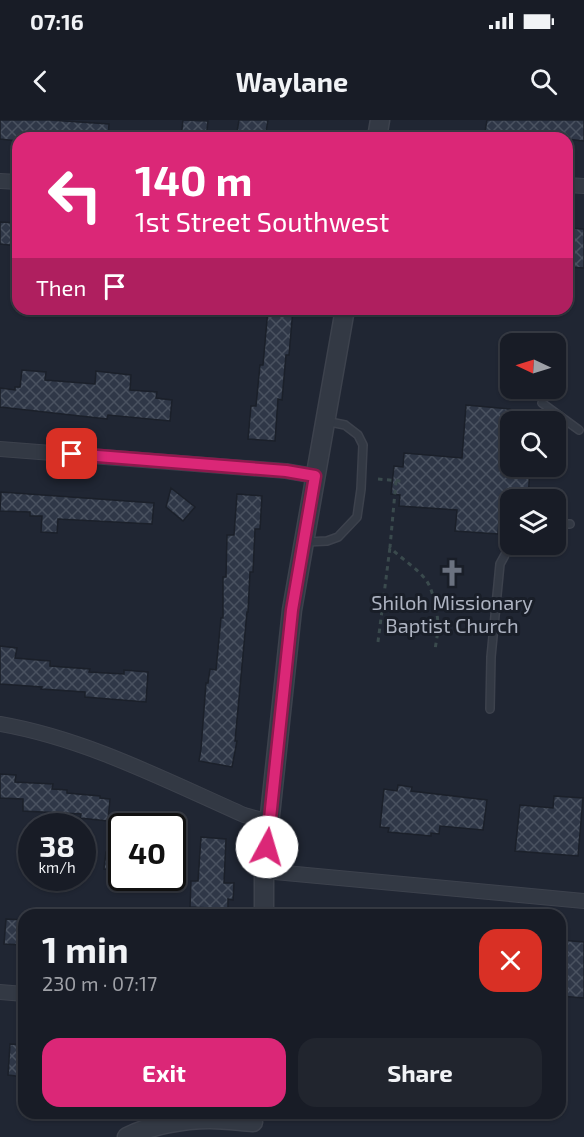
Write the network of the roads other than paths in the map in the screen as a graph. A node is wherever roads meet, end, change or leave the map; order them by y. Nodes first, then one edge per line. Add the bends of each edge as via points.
1 (344, 315) edge
2 (542, 403) dead end
3 (325, 421) junction
4 (579, 430) dead end
5 (0, 449) edge
6 (315, 476) junction
7 (566, 524) edge
8 (570, 524) dead end
9 (303, 542) junction
10 (505, 555) edge
11 (490, 710) dead end
12 (0, 724) edge
13 (270, 822) junction
14 (264, 871) junction
15 (584, 901) edge
16 (264, 909) edge
17 (0, 992) edge
18 (18, 994) edge
19 (253, 1124) edge
20 (127, 1137) edge

1 - 3 street
2 - 4 lane
3 - 6 street
3 - 9 lane via 345,425 363,445 357,517 338,537
5 - 6 street
6 - 9 street
7 - 8 lane
9 - 13 street
10 - 11 lane via 500,564 491,657
12 - 13 street via 94,749 244,815
13 - 14 street
14 - 15 street
14 - 16 street
17 - 18 street
19 - 20 street via 209,1119 172,1122

